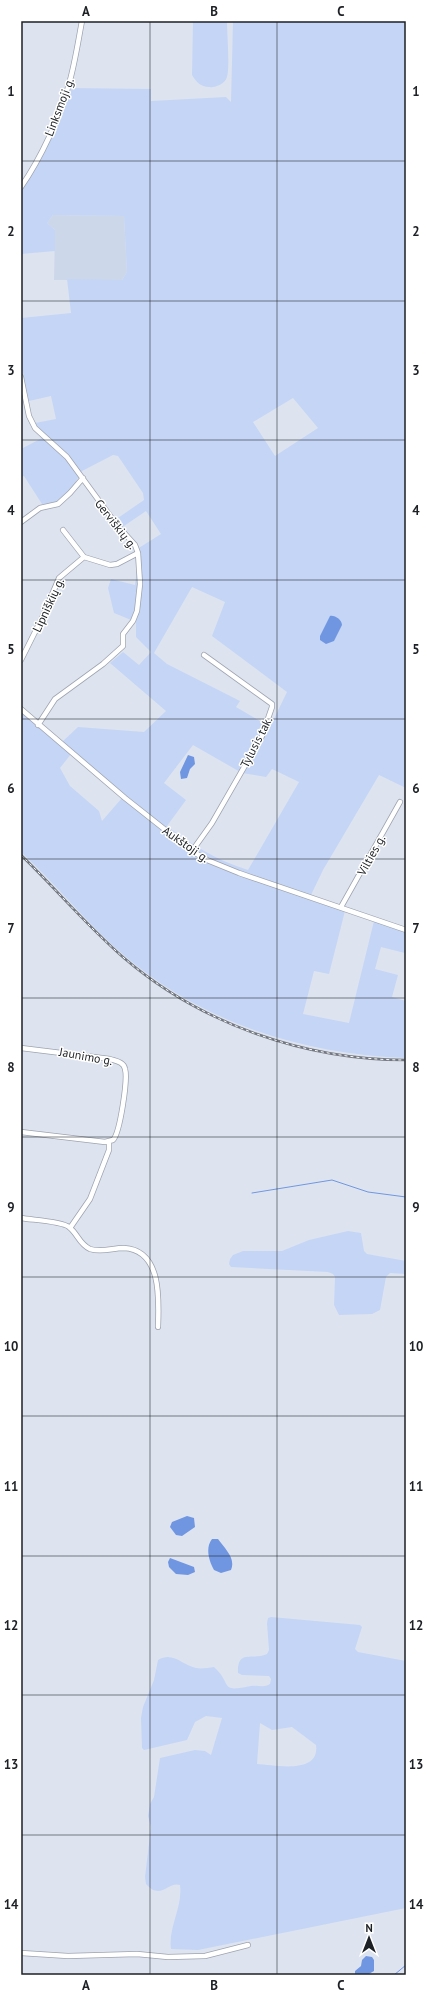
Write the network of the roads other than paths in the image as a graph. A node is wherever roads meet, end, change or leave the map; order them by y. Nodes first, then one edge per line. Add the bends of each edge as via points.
1 (82, 21) edge
2 (21, 187) edge
3 (21, 377) edge
4 (83, 478) junction
5 (21, 522) edge
6 (63, 530) dead end
7 (138, 553) junction
8 (84, 557) junction
9 (204, 655) dead end
10 (21, 660) edge
11 (21, 709) edge
12 (38, 725) junction
13 (400, 802) dead end
14 (192, 851) junction
15 (341, 907) junction
16 (406, 930) edge
17 (21, 1048) edge
18 (21, 1132) edge
19 (109, 1142) junction
20 (21, 1218) edge
21 (70, 1228) junction
22 (158, 1327) dead end
23 (248, 1945) dead end
24 (21, 1953) edge

1 - 2 street, Linksmoji g. via 71,76 61,108
3 - 4 street, Gerviškių g. via 29,416 35,428 67,457
4 - 5 street via 58,504 40,508
4 - 7 street, Gerviškių g. via 116,524 135,545
6 - 8 street
7 - 8 street via 110,565
7 - 12 street, Gerviškių g. via 140,584 137,611 134,621 124,631 123,646 103,664 54,699
8 - 10 street, Lipniškių g. via 59,578 44,616
9 - 14 street, Tylusis tak. via 272,704 272,707 262,736 212,823
11 - 12 street, Aukštoji g.
12 - 14 street, Aukštoji g.
13 - 15 street, Vilties g.
14 - 15 street, Aukštoji g. via 226,868
15 - 16 street, Aukštoji g.
17 - 19 street, Jaunimo g. via 98,1056 121,1063 125,1068 126,1077 119,1130 116,1137
18 - 19 street
19 - 21 street via 109,1150 90,1199
20 - 21 street
21 - 22 street via 79,1241 88,1248 101,1251 125,1248 146,1259 158,1284
23 - 24 street via 205,1956 68,1956

